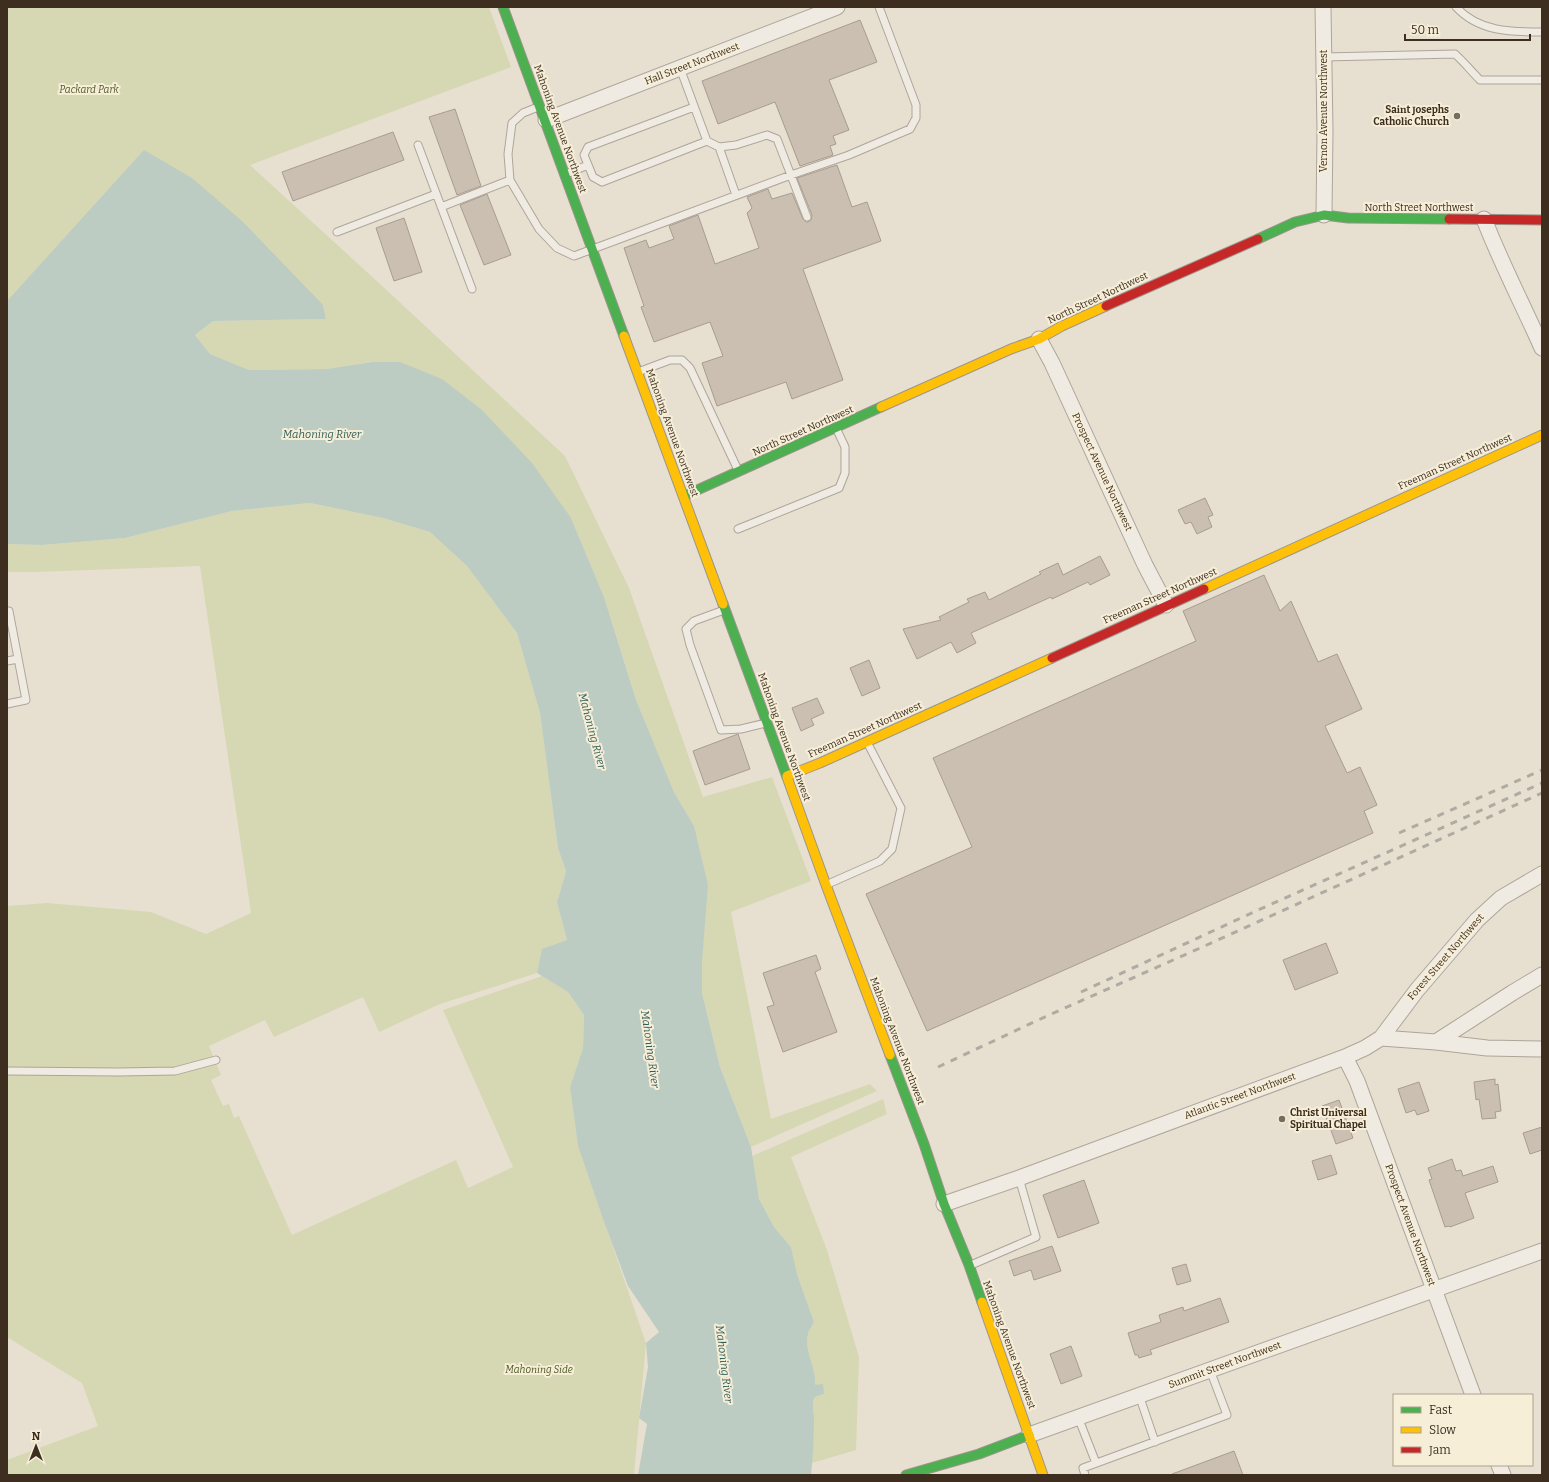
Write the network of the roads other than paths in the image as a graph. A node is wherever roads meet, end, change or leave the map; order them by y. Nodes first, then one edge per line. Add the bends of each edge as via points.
1 (503, 7) edge
2 (837, 7) edge
3 (879, 7) edge
4 (1324, 7) edge
5 (1456, 7) edge
6 (1542, 32) edge
7 (1324, 57) junction
8 (680, 68) junction
9 (1542, 80) edge
10 (540, 106) junction
11 (694, 107) junction
12 (546, 120) junction
13 (707, 141) junction
14 (418, 145) dead end
15 (719, 147) junction
16 (588, 165) junction
17 (565, 174) junction
18 (791, 175) junction
19 (510, 180) junction
20 (436, 194) junction
21 (736, 195) junction
22 (441, 207) junction
23 (1324, 215) junction
24 (807, 217) dead end
25 (1484, 219) junction
26 (1542, 220) edge
27 (337, 232) dead end
28 (593, 250) junction
29 (472, 289) dead end
30 (1039, 339) junction
31 (1542, 348) edge
32 (638, 372) junction
33 (836, 428) junction
34 (1542, 434) edge
35 (739, 472) junction
36 (684, 496) junction
37 (738, 529) dead end
38 (1166, 605) junction
39 (726, 609) junction
40 (7, 612) edge
41 (18, 659) junction
42 (7, 661) edge
43 (7, 704) edge
44 (768, 722) junction
45 (866, 742) junction
46 (787, 776) junction
47 (1542, 874) edge
48 (826, 885) junction
49 (1542, 975) edge
50 (1381, 1038) junction
51 (1436, 1042) junction
52 (1542, 1049) edge
53 (1346, 1057) junction
54 (216, 1060) dead end
55 (7, 1071) edge
56 (1019, 1178) junction
57 (944, 1204) junction
58 (1542, 1251) edge
59 (969, 1266) junction
60 (1434, 1290) junction
61 (1210, 1370) junction
62 (1473, 1394) edge
63 (1140, 1395) junction
64 (1078, 1417) junction
65 (1029, 1435) junction
66 (1155, 1442) junction
67 (1096, 1463) junction
68 (906, 1475) edge
69 (1043, 1475) edge
70 (1085, 1475) edge

1 - 10 street, Mahoning Avenue Northwest
2 - 8 street, Hall Street Northwest
3 - 18 lane via 916,105 916,118 910,129 849,156
4 - 7 street, Vernon Avenue Northwest
5 - 6 lane via 1477,23 1491,28
7 - 9 lane via 1455,54 1480,80
7 - 23 street, Vernon Avenue Northwest
8 - 11 lane
8 - 12 street, Hall Street Northwest
10 - 12 street, Mahoning Avenue Northwest
10 - 19 lane via 523,113 512,123 508,154
11 - 13 lane
11 - 16 lane via 588,147 584,155
12 - 17 street, Mahoning Avenue Northwest
13 - 15 lane
13 - 16 lane via 602,182 593,177
14 - 20 lane
15 - 18 lane via 736,146 767,135 777,138
15 - 21 lane
16 - 17 lane
17 - 28 street, Mahoning Avenue Northwest
18 - 21 lane
18 - 24 lane
19 - 22 lane
19 - 28 lane via 539,229 557,248 574,256
20 - 22 lane
20 - 27 lane
21 - 28 lane
22 - 29 lane
23 - 25 street, North Street Northwest via 1348,218
23 - 30 street, North Street Northwest via 1295,222 1062,326
25 - 26 street, North Street Northwest
25 - 31 street via 1492,242
28 - 32 street, Mahoning Avenue Northwest
30 - 33 street, North Street Northwest via 1011,349
30 - 38 street, Prospect Avenue Northwest
32 - 35 lane via 670,360 682,360 690,368
32 - 36 street, Mahoning Avenue Northwest
33 - 35 street, North Street Northwest
33 - 37 lane via 845,447 845,473 839,488
34 - 38 street, Freeman Street Northwest
35 - 36 street, North Street Northwest
36 - 39 street, Mahoning Avenue Northwest
38 - 45 street, Freeman Street Northwest
39 - 44 street, Mahoning Avenue Northwest
39 - 44 lane via 694,621 686,629 721,730 741,729
40 - 41 lane
41 - 42 lane
41 - 43 lane via 26,700
44 - 46 street, Mahoning Avenue Northwest
45 - 46 street, Freeman Street Northwest
45 - 48 lane via 901,808 892,849 880,861
46 - 48 street, Mahoning Avenue Northwest
47 - 50 street, Forest Street Northwest via 1501,898 1477,920 1416,990
48 - 57 street, Mahoning Avenue Northwest via 924,1144
49 - 51 street
50 - 51 street
50 - 53 street, Atlantic Street Northwest
51 - 52 street via 1487,1048
53 - 56 street, Atlantic Street Northwest
53 - 60 street, Prospect Avenue Northwest
54 - 55 lane via 175,1071
56 - 57 street, Atlantic Street Northwest
56 - 59 lane via 1036,1237
57 - 59 street, Mahoning Avenue Northwest
58 - 60 street, Summit Street Northwest
59 - 65 street, Mahoning Avenue Northwest
60 - 61 street, Summit Street Northwest
60 - 62 street, Prospect Avenue Northwest
61 - 63 street, Summit Street Northwest
61 - 66 lane via 1228,1415
63 - 64 street, Summit Street Northwest
63 - 66 lane
64 - 65 street, Summit Street Northwest
64 - 67 lane
65 - 68 street, Summit Street Northwest via 979,1454
65 - 69 street, Mahoning Avenue Northwest
66 - 67 lane
67 - 70 lane via 1083,1468

